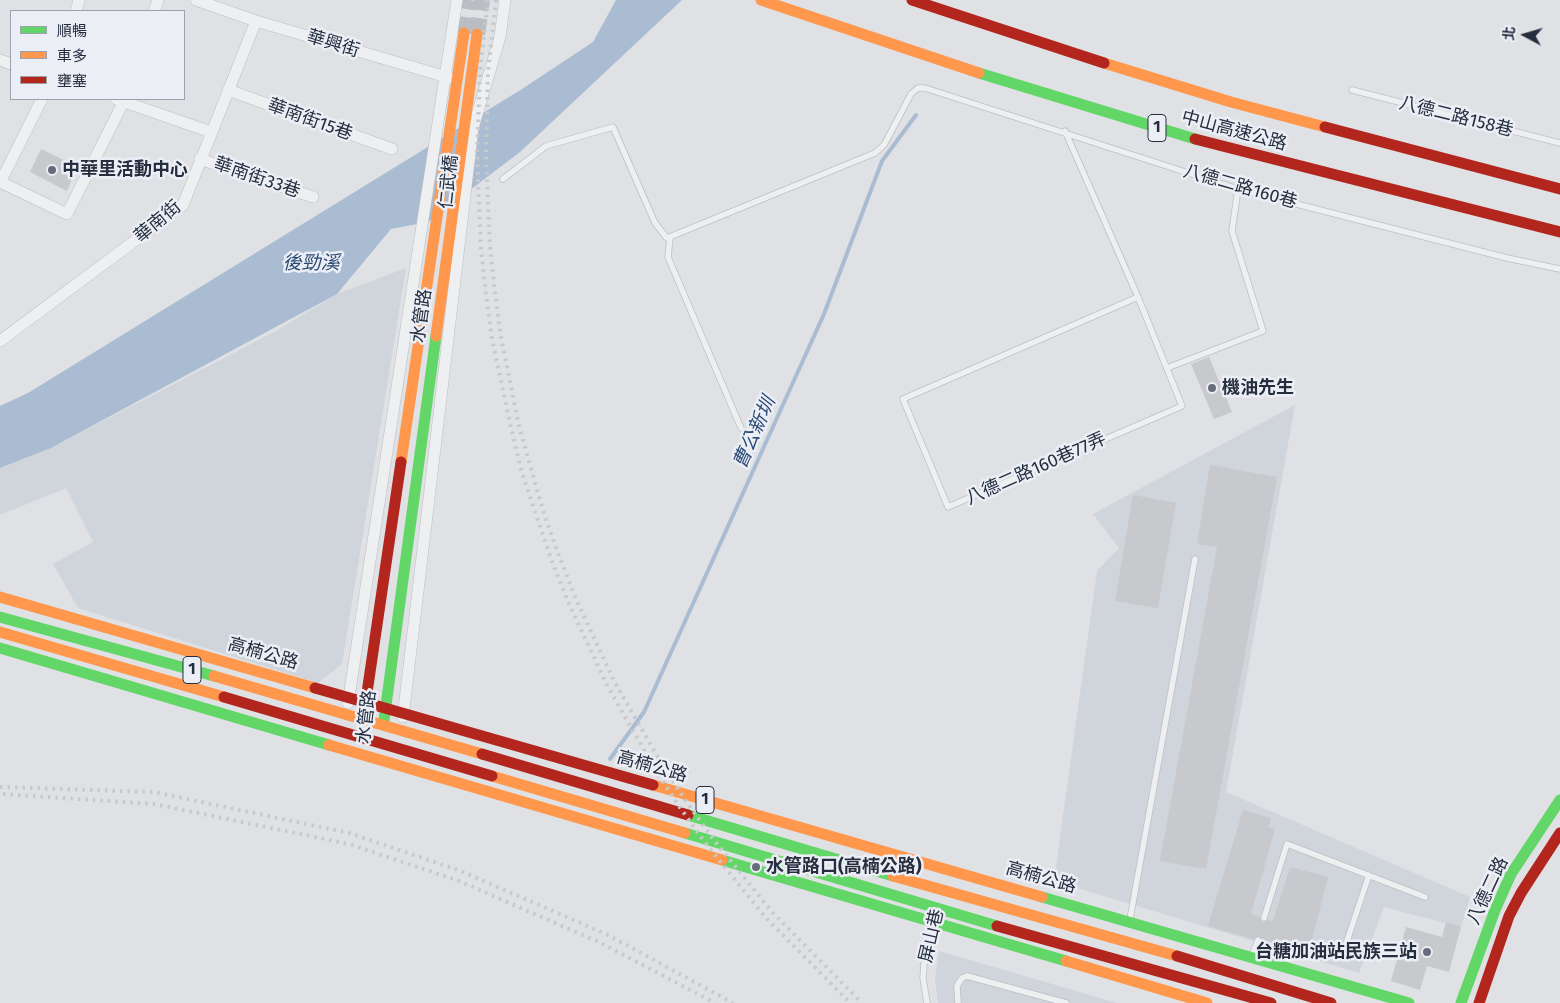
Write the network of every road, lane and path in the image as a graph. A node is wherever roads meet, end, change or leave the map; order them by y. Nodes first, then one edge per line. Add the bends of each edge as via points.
1 (196, 0) edge
2 (457, 0) edge
3 (505, 0) edge
4 (761, 0) edge
5 (912, 0) edge
6 (256, 21) junction
7 (464, 33) tunnel mouth
8 (477, 34) tunnel mouth
9 (445, 77) junction
10 (457, 80) junction
11 (472, 82) junction
12 (228, 90) junction
13 (1352, 90) dead end
14 (41, 100) edge
15 (122, 100) edge
16 (443, 129) junction
17 (468, 130) junction
18 (1066, 131) junction
19 (211, 132) junction
20 (1560, 143) edge
21 (392, 149) dead end
22 (200, 159) junction
23 (504, 179) dead end
24 (0, 182) edge
25 (1238, 189) junction
26 (1560, 189) edge
27 (313, 197) dead end
28 (1560, 232) edge
29 (670, 237) junction
30 (427, 238) junction
31 (455, 239) junction
32 (1560, 269) edge
33 (1138, 296) junction
34 (0, 341) edge
35 (1167, 368) junction
36 (741, 428) dead end
37 (1195, 559) dead end
38 (0, 597) edge
39 (0, 617) edge
40 (0, 632) edge
41 (0, 648) edge
42 (349, 698) junction
43 (366, 703) junction
44 (386, 709) junction
45 (346, 714) junction
46 (403, 714) junction
47 (363, 719) junction
48 (384, 725) junction
49 (401, 730) junction
50 (344, 731) junction
51 (361, 736) junction
52 (382, 742) junction
53 (400, 747) junction
54 (358, 752) junction
55 (380, 759) junction
56 (1560, 800) edge
57 (1560, 833) edge
58 (1368, 875) junction
59 (944, 886) junction
60 (1425, 897) dead end
61 (938, 908) junction
62 (1264, 918) dead end
63 (1130, 922) junction
64 (934, 924) junction
65 (1126, 940) junction
66 (1258, 940) dead end
67 (1346, 944) dead end
68 (1252, 957) junction
69 (927, 1003) edge
70 (958, 1003) edge
71 (1066, 1003) edge
72 (1207, 1003) edge
73 (1271, 1003) edge
74 (1331, 1003) edge
75 (1409, 1003) edge
76 (1461, 1003) edge
77 (1479, 1003) edge

1 - 6 street, 華興街
2 - 9 street
3 - 17 street via 500,37
4 - 28 main road, 中山高速公路 / 1 via 1028,89 1208,143
5 - 26 main road, 中山高速公路 via 1035,42 1231,102
6 - 9 street, 華興街
6 - 12 street, 華南街
7 - 10 main road
8 - 11 main road
9 - 10 street, 華興街
9 - 16 street
10 - 11 street, 華興街
10 - 16 main road
11 - 17 main road
12 - 19 street, 華南街
12 - 21 street, 華南街15巷
13 - 20 lane, 八德二路158巷
14 - 24 street
15 - 19 street
15 - 24 street via 67,214
16 - 30 main road, 仁武橋
17 - 31 main road, 仁武橋
18 - 25 lane, 八德二路160巷
18 - 29 lane, 八德二路160巷 via 918,88 911,94 888,138 875,153
18 - 33 lane, 八德二路160巷77弄
19 - 22 street, 華南街
22 - 27 street, 華南街33巷
22 - 34 street, 華南街 via 183,205
23 - 29 lane via 546,146 614,127 655,223 667,238
25 - 32 lane, 八德二路160巷
25 - 35 lane via 1232,231 1263,331
29 - 36 lane via 668,257
30 - 42 street, 水管路
30 - 43 main road, 水管路
31 - 44 main road, 水管路
31 - 46 street, 水管路
33 - 35 lane, 八德二路160巷77弄
33 - 35 lane, 八德二路160巷77弄 via 903,399 948,507 1182,406
37 - 63 lane
38 - 42 main road, 高楠公路 / 1
39 - 45 main road, 高楠公路 / 1
40 - 50 main road, 1
41 - 54 main road, 1
42 - 43 main road, 高楠公路 / 1
42 - 45 street, 水管路
43 - 44 main road, 高楠公路 / 1
43 - 47 main road, 水管路
44 - 46 main road, 高楠公路 / 1
44 - 48 main road, 水管路
45 - 47 main road, 高楠公路 / 1
45 - 50 street, 水管路
46 - 49 street, 水管路
46 - 63 main road, 高楠公路 / 1 via 947,873
47 - 48 main road, 高楠公路 / 1
47 - 51 main road, 水管路
48 - 49 main road, 高楠公路 / 1
48 - 52 main road, 水管路
49 - 53 street, 水管路
49 - 59 main road, 高楠公路 / 1
50 - 51 main road, 1
50 - 54 street, 水管路
51 - 52 main road, 1
51 - 54 main road, 水管路
52 - 53 main road, 1
52 - 55 main road, 水管路
53 - 55 street, 水管路
53 - 61 main road, 1
54 - 55 main road, 1
55 - 64 main road, 1
56 - 76 main road, 八德二路 via 1512,874 1495,910
57 - 77 main road, 八德二路 via 1509,916
58 - 60 lane
58 - 62 lane via 1287,844
58 - 67 lane
59 - 61 lane, 屏山巷
59 - 65 main road, 高楠公路 / 1
61 - 64 lane, 屏山巷
61 - 73 main road, 1
63 - 65 lane
63 - 68 main road, 高楠公路 / 1
64 - 69 lane, 屏山巷 via 924,971
64 - 72 main road, 1
65 - 74 main road, 高楠公路 / 1
66 - 68 lane
68 - 75 main road, 高楠公路 / 1
70 - 71 lane via 957,986 967,976

